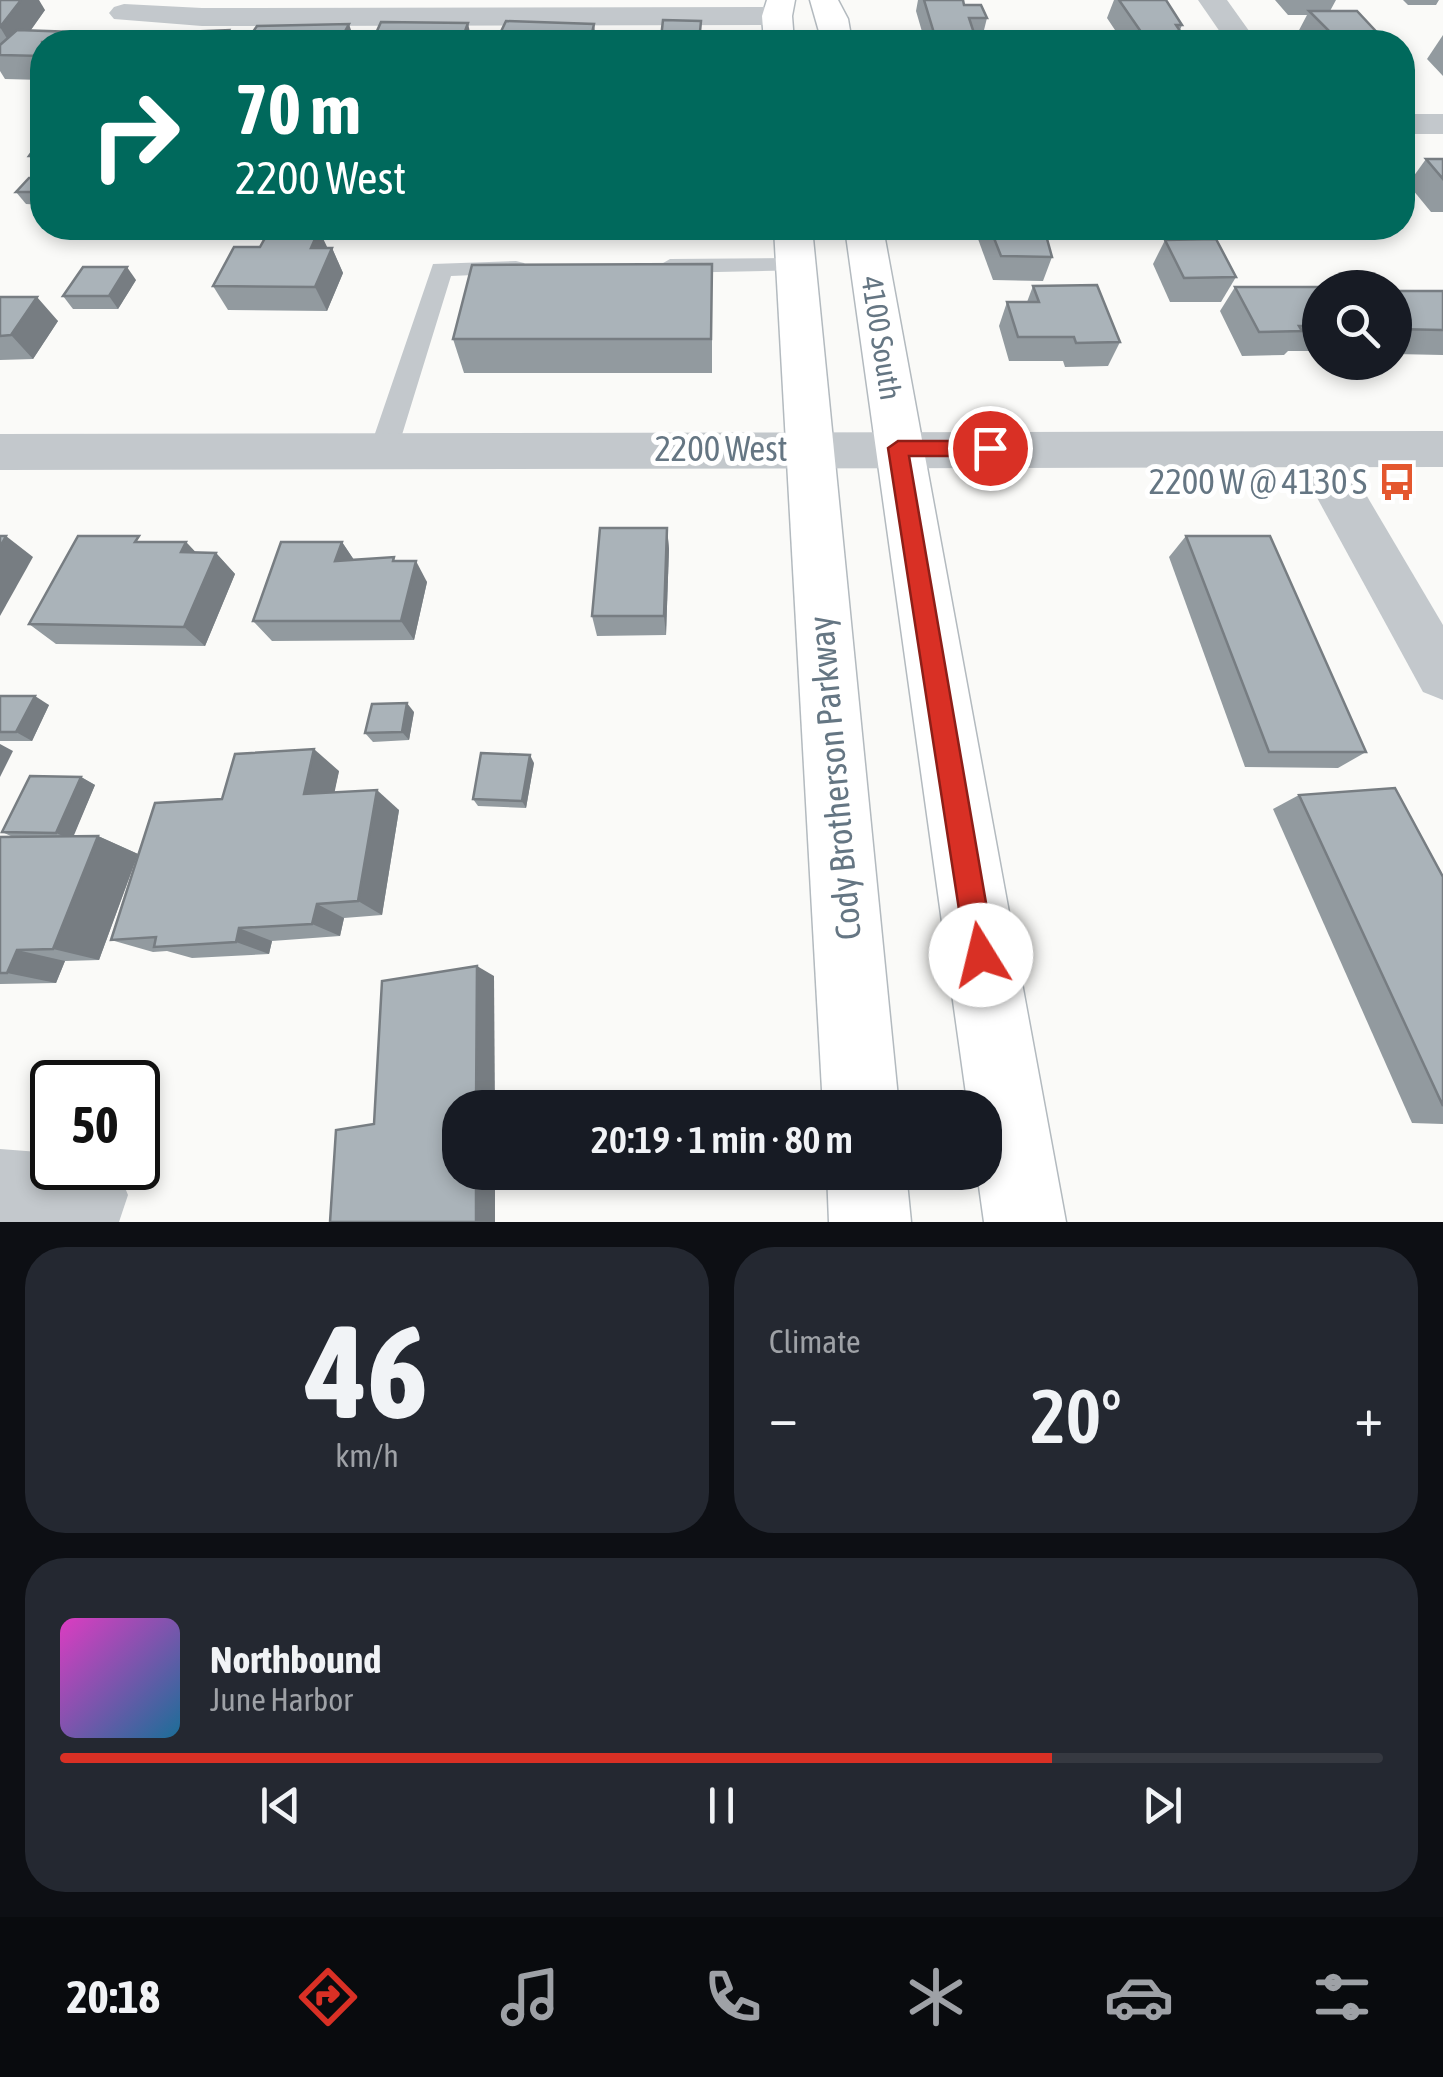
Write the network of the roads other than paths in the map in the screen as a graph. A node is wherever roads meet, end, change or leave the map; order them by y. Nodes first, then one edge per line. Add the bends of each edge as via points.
1 (132, 0) edge
2 (824, 0) edge
3 (1212, 0) edge
4 (779, 20) edge
5 (835, 30) edge
6 (1233, 30) edge
7 (1415, 124) edge
8 (1443, 124) edge
9 (866, 240) edge
10 (795, 246) edge
11 (650, 266) edge
12 (536, 268) edge
13 (898, 448) junction
14 (808, 449) junction
15 (1443, 449) edge
16 (1316, 450) junction
17 (383, 451) junction
18 (0, 452) edge
19 (1443, 674) edge
20 (860, 1090) edge
21 (0, 1189) edge
22 (867, 1190) edge
23 (83, 1208) edge
24 (870, 1222) edge
25 (1025, 1222) edge

1 - 4 street via 124,13
2 - 5 main road
3 - 6 street
7 - 8 street
9 - 13 main road, 4100 South
10 - 11 lane
10 - 14 main road
12 - 17 lane via 441,269
13 - 14 street, 2200 West
13 - 16 street, 2200 West
13 - 25 main road
14 - 17 street, 2200 West
14 - 20 main road, Cody Brotherson Parkway
15 - 16 street, 2200 West
16 - 19 street
17 - 18 street, 2200 West
21 - 23 street
22 - 24 main road

